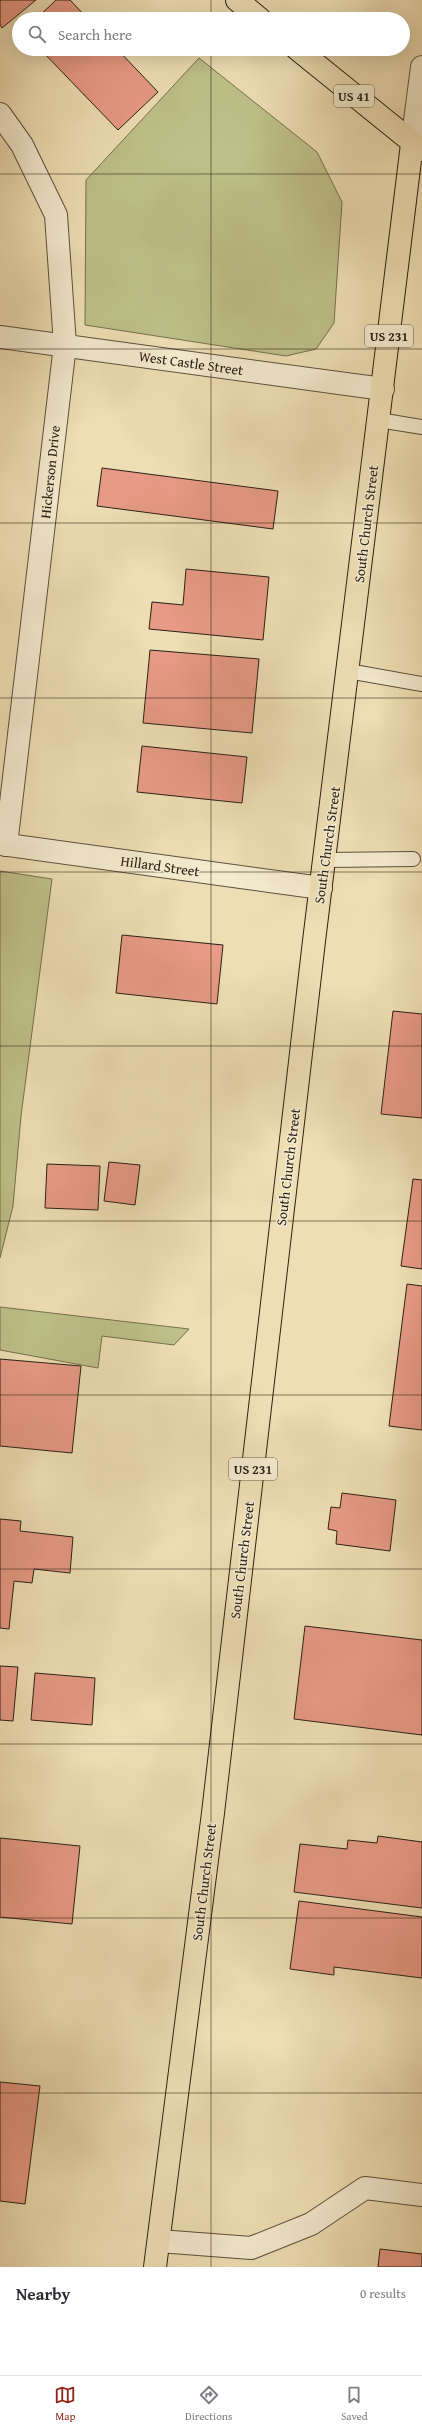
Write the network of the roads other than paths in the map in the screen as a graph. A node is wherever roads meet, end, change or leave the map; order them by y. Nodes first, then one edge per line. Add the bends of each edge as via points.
1 (237, 0) edge
2 (252, 12) edge
3 (306, 56) edge
4 (422, 67) edge
5 (0, 114) edge
6 (417, 147) edge
7 (0, 337) edge
8 (65, 345) junction
9 (383, 389) junction
10 (379, 420) junction
11 (422, 427) edge
12 (348, 671) junction
13 (422, 684) edge
14 (3, 844) edge
15 (413, 859) dead end
16 (326, 860) junction
17 (321, 888) junction
18 (422, 2195) edge
19 (159, 2241) junction
20 (156, 2267) edge

1 - 2 main road
3 - 6 main road, US 41
4 - 6 street, South Church Street
5 - 8 street, Hickerson Drive via 22,145 56,215
6 - 9 main road, South Church Street / US 231
7 - 8 street, West Castle Street
8 - 9 street, West Castle Street
8 - 14 street, Hickerson Drive
9 - 10 main road, South Church Street / US 231
10 - 11 lane
10 - 12 main road, South Church Street / US 231
12 - 13 lane
12 - 16 main road, South Church Street / US 231
14 - 17 street, Hillard Street
15 - 16 lane
16 - 17 main road, South Church Street / US 231
17 - 19 main road, South Church Street / US 231 via 217,1775
18 - 19 street via 365,2188 311,2224 251,2248
19 - 20 main road, South Church Street / US 231

